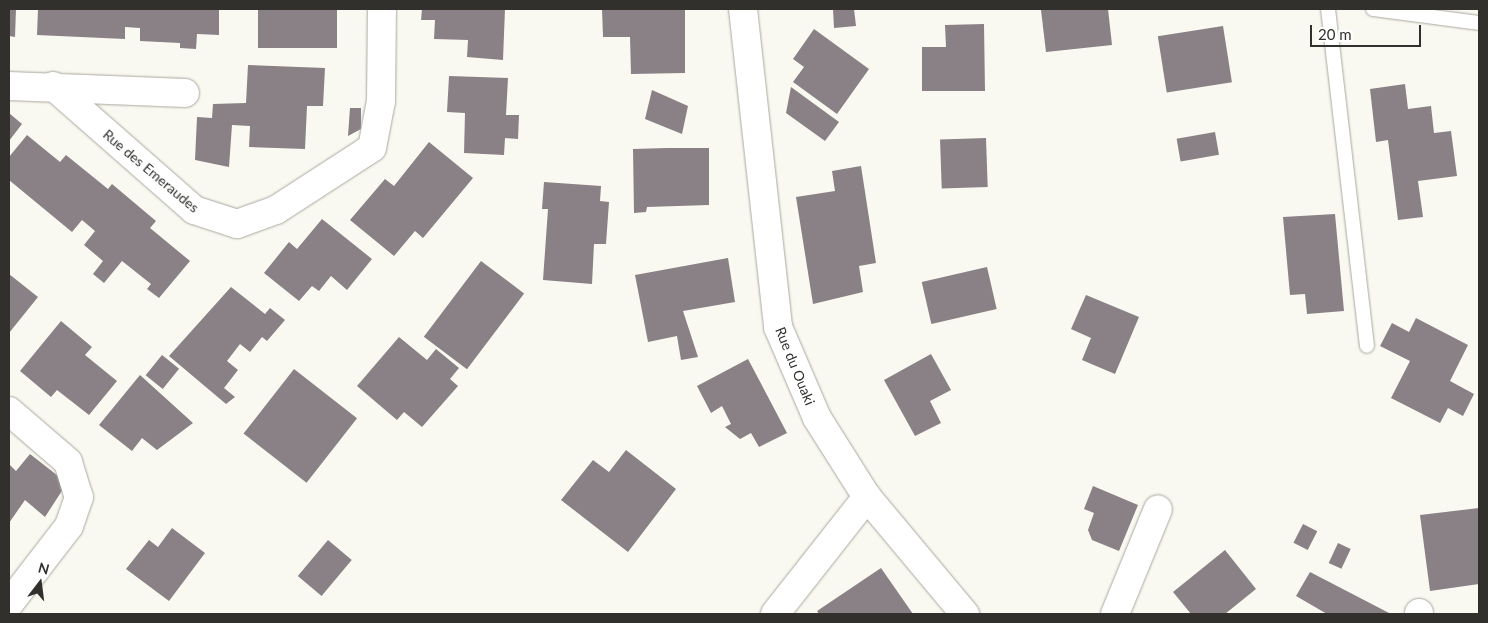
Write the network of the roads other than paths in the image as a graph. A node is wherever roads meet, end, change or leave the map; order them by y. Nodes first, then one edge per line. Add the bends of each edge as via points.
1 (382, 9) edge
2 (743, 9) edge
3 (1328, 9) edge
4 (1373, 9) edge
5 (1479, 23) edge
6 (9, 86) edge
7 (53, 86) junction
8 (184, 93) dead end
9 (1367, 346) dead end
10 (9, 411) edge
11 (867, 498) junction
12 (1158, 509) dead end
13 (9, 604) edge
14 (775, 614) edge
15 (965, 614) edge
16 (1115, 614) edge

1 - 7 street, Rue des Emeraudes via 380,101 372,148 276,210 237,224 194,210
2 - 11 street, Rue du Ouaki via 778,327 817,418
3 - 9 lane
4 - 5 lane
6 - 7 street
7 - 8 street
10 - 13 street via 68,462 79,497 69,526
11 - 14 street
11 - 15 street, Rue du Ouaki
12 - 16 street

